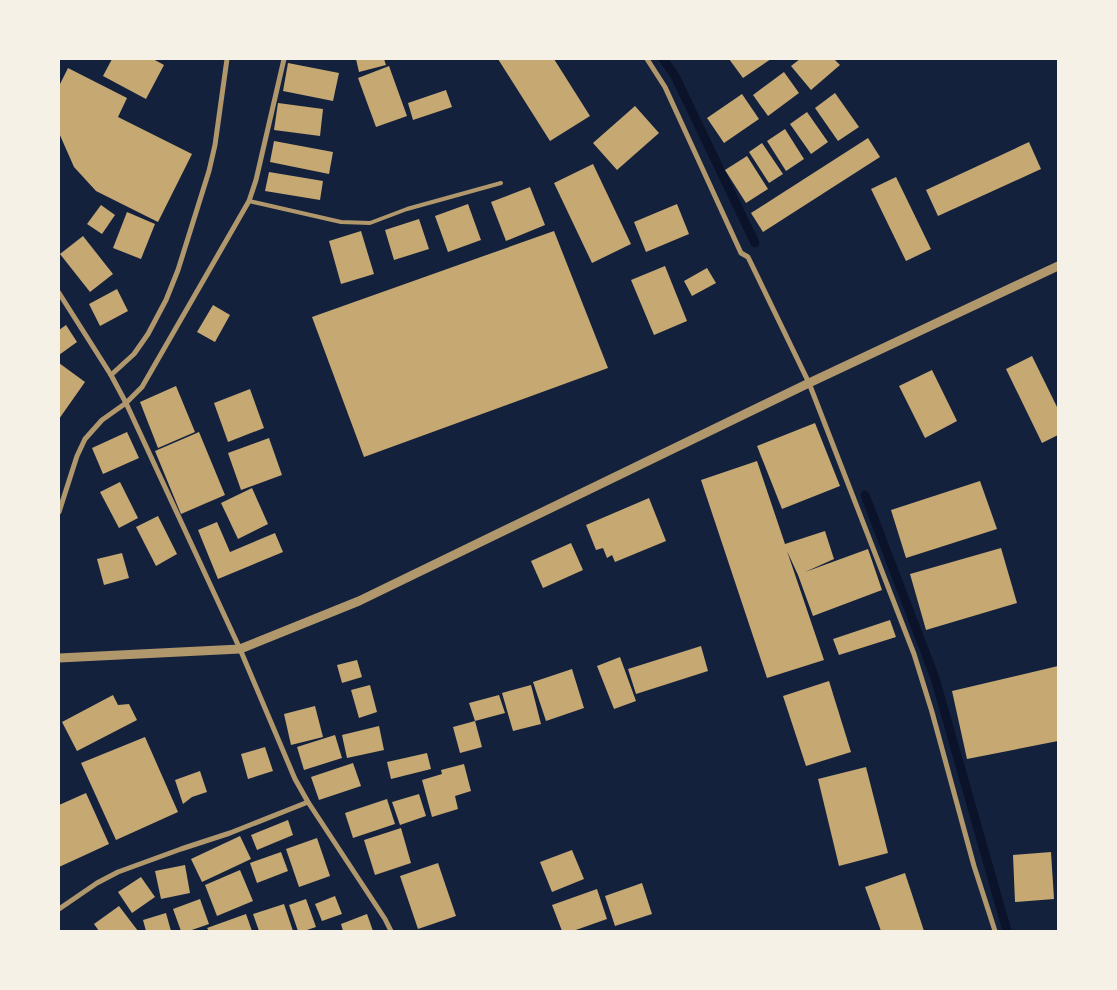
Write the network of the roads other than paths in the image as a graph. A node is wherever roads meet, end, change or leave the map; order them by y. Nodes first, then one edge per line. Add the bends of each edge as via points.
1 (226, 59) edge
2 (284, 59) edge
3 (647, 59) edge
4 (501, 183) dead end
5 (248, 200) junction
6 (1058, 266) edge
7 (59, 293) edge
8 (110, 375) junction
9 (809, 383) junction
10 (126, 403) junction
11 (59, 512) edge
12 (240, 649) junction
13 (59, 658) edge
14 (308, 802) junction
15 (59, 909) edge
16 (391, 931) edge
17 (995, 931) edge

1 - 8 street via 215,145 178,270 148,334 134,354
2 - 5 street via 256,180
3 - 9 street via 665,87 741,253 748,257
4 - 5 lane via 407,209 370,223 341,222
5 - 10 street via 142,387
6 - 9 street
7 - 8 street
8 - 10 street
9 - 12 street via 359,601
9 - 17 street via 914,654
10 - 11 street via 102,420 85,439
10 - 12 street
12 - 13 street
12 - 14 street via 295,779
14 - 15 street via 118,872
14 - 16 street

